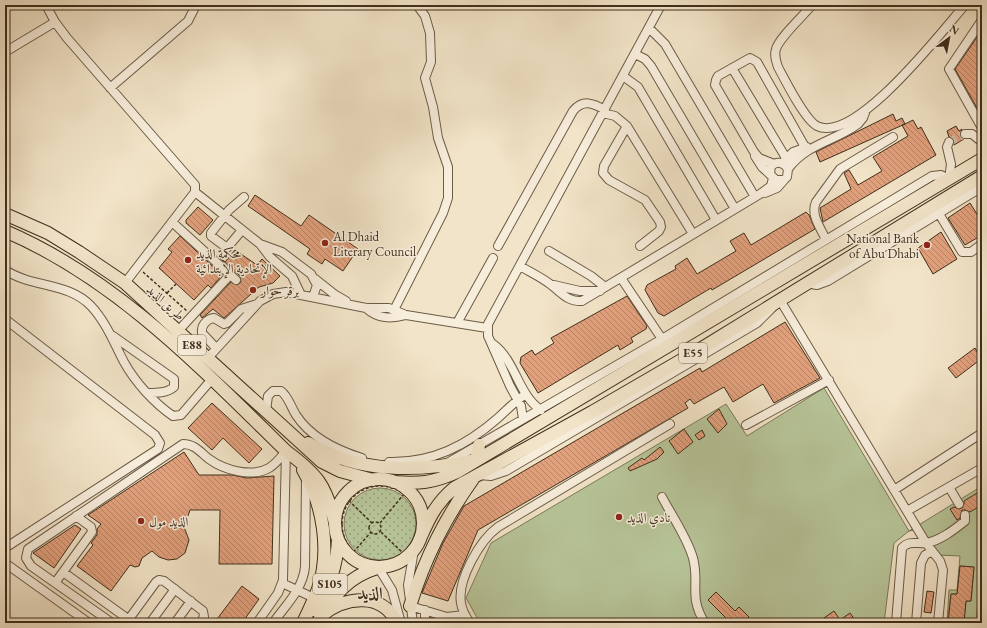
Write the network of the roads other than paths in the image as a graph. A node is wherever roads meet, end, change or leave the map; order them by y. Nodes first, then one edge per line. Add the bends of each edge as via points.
1 (46, 5) edge
2 (196, 5) edge
3 (418, 5) edge
4 (661, 5) edge
5 (812, 5) edge
6 (965, 5) edge
7 (982, 20) edge
8 (55, 22) junction
9 (649, 28) junction
10 (5, 52) edge
11 (635, 54) junction
12 (732, 68) junction
13 (623, 76) junction
14 (110, 88) junction
15 (866, 110) junction
16 (604, 111) junction
17 (627, 126) junction
18 (982, 128) edge
19 (964, 134) dead end
20 (893, 137) dead end
21 (949, 142) dead end
22 (982, 142) edge
23 (810, 147) junction
24 (754, 152) junction
25 (982, 158) edge
26 (783, 163) junction
27 (771, 176) junction
28 (982, 176) edge
29 (949, 179) junction
30 (784, 180) junction
31 (982, 187) edge
32 (195, 192) junction
33 (758, 196) junction
34 (244, 197) dead end
35 (735, 209) junction
36 (938, 212) junction
37 (5, 214) edge
38 (224, 216) junction
39 (716, 220) junction
40 (172, 222) junction
41 (242, 230) junction
42 (5, 231) edge
43 (693, 234) junction
44 (826, 240) junction
45 (260, 244) junction
46 (982, 244) edge
47 (498, 246) dead end
48 (640, 246) dead end
49 (549, 251) dead end
50 (493, 258) dead end
51 (520, 266) junction
52 (5, 270) edge
53 (314, 278) junction
54 (621, 278) junction
55 (125, 283) junction
56 (805, 283) junction
57 (603, 289) junction
58 (301, 295) junction
59 (313, 297) junction
60 (780, 300) junction
61 (258, 304) junction
62 (364, 308) junction
63 (394, 310) junction
64 (406, 315) junction
65 (5, 319) edge
66 (458, 323) junction
67 (487, 328) junction
68 (178, 331) junction
69 (111, 335) junction
70 (662, 338) junction
71 (493, 343) junction
72 (216, 348) junction
73 (207, 359) junction
74 (212, 379) junction
75 (829, 380) junction
76 (147, 393) junction
77 (526, 394) junction
78 (518, 399) junction
79 (540, 410) junction
80 (266, 411) junction
81 (523, 419) junction
82 (670, 424) dead end
83 (746, 425) dead end
84 (287, 430) junction
85 (982, 433) edge
86 (479, 445) junction
87 (286, 450) junction
88 (476, 460) junction
89 (442, 466) junction
90 (982, 468) edge
91 (306, 474) junction
92 (476, 475) junction
93 (373, 480) junction
94 (394, 482) junction
95 (949, 487) junction
96 (894, 490) junction
97 (662, 497) dead end
98 (959, 504) dead end
99 (907, 511) junction
100 (965, 515) dead end
101 (76, 516) junction
102 (335, 523) junction
103 (338, 539) junction
104 (926, 543) junction
105 (5, 548) edge
106 (411, 551) junction
107 (931, 552) junction
108 (5, 563) edge
109 (378, 567) junction
110 (63, 572) junction
111 (55, 583) junction
112 (282, 584) junction
113 (175, 589) junction
114 (298, 589) junction
115 (314, 598) junction
116 (191, 601) junction
117 (410, 606) junction
118 (425, 610) junction
119 (464, 615) junction
120 (320, 619) edge
121 (127, 621) edge
122 (89, 623) edge
123 (112, 623) edge
124 (150, 623) edge
125 (175, 623) edge
126 (200, 623) edge
127 (257, 623) edge
128 (273, 623) edge
129 (304, 623) edge
130 (397, 623) edge
131 (401, 623) edge
132 (413, 623) edge
133 (425, 623) edge
134 (470, 623) edge
135 (705, 623) edge
136 (896, 623) edge
137 (916, 623) edge
138 (938, 623) edge

1 - 8 street
2 - 14 street via 188,20
3 - 63 street via 430,33 431,62 425,78 438,138 447,163 448,198 443,213
4 - 9 street
5 - 15 street via 780,40 775,58 778,67 806,115 817,126 832,128 848,122
6 - 15 street via 907,71
7 - 18 street via 949,69
8 - 10 street
8 - 14 street
9 - 11 street
9 - 33 street via 664,44
11 - 13 street
11 - 35 street via 651,66
12 - 23 street via 747,59 755,60
12 - 24 street via 718,76 715,85
12 - 26 street
13 - 16 street
13 - 39 street via 638,87
14 - 32 street via 194,182
15 - 23 street via 855,127
16 - 17 street
16 - 47 street via 595,104 585,103 573,111
16 - 51 street
17 - 43 street
17 - 48 street via 604,166 603,173 609,180 645,200 660,222 659,231
19 - 22 street via 972,134
20 - 44 street via 840,169 816,202 814,214
21 - 29 street
23 - 26 street via 793,152
24 - 26 street via 759,158
24 - 27 street via 762,167
25 - 29 highway, E55
26 - 27 street via 770,170
26 - 30 street via 788,173
27 - 30 street via 776,180
27 - 33 street via 771,186
28 - 56 highway, E55
29 - 44 street via 941,175 932,176
29 - 88 highway, E55
30 - 33 street via 777,188
31 - 36 street
32 - 38 street
32 - 40 street
33 - 35 street
34 - 38 street
35 - 39 street
36 - 46 street via 962,252 971,252
36 - 56 street via 828,281 817,285
37 - 55 highway, طريق الذيد / E88 via 48,233
38 - 41 street
38 - 41 street via 211,233 213,239 227,248
39 - 43 street
40 - 55 street
40 - 68 street via 233,277
41 - 45 street
42 - 74 highway, طريق الذيد / E88 via 38,246 97,281 162,333
43 - 54 street
44 - 70 street
45 - 53 street via 282,252
45 - 58 street via 270,257 292,276
49 - 57 street via 591,276
50 - 66 street
51 - 57 street via 550,284 580,291
51 - 67 street
52 - 69 street via 22,279 63,289 78,296 91,306
53 - 59 street via 316,290
53 - 62 street via 334,294
54 - 57 street
54 - 70 street
55 - 68 highway, طريق الذيد / E88
56 - 60 highway, E55
58 - 59 street
58 - 61 street via 286,292 273,294
59 - 62 street
60 - 75 street
60 - 92 highway, E55 via 592,412
61 - 72 street
61 - 72 street via 241,309 227,323 211,318 205,323 202,333
62 - 63 street via 383,307
62 - 64 street via 385,318
63 - 64 street
64 - 66 street
65 - 105 street via 157,437 160,443 158,449
66 - 67 street
67 - 71 street via 488,336
68 - 73 highway, طريق الذيد / E88
69 - 76 street via 124,362
69 - 76 street via 174,379 174,387 171,390
70 - 79 street
71 - 77 street via 508,361
71 - 78 street via 506,378
72 - 73 street
73 - 80 highway, طريق الذيد / E88
74 - 76 street via 177,417 170,414
74 - 87 highway, طريق الذيد / E88
75 - 83 street
75 - 96 street
77 - 78 street
77 - 79 street
78 - 80 street via 487,428 458,447 428,458 396,462 352,455 320,440 300,421 281,391 273,391 268,396
78 - 81 street
79 - 81 street
80 - 84 highway, طريق الذيد / E88
81 - 86 street
82 - 119 street via 493,530 476,550 461,591
84 - 89 highway via 318,448 360,464 423,469
84 - 93 highway, طريق الذيد / E88 via 322,462 340,471
85 - 96 street
86 - 88 highway
86 - 89 street
87 - 91 highway
87 - 101 street via 268,469 236,471 217,464 190,444 183,444
87 - 102 highway, طريق الذيد / E88 via 320,481 331,505
87 - 112 street
88 - 89 highway
88 - 94 highway, E55 via 438,480 414,484
90 - 95 street
91 - 114 street via 305,567
91 - 115 highway via 317,502 324,539 321,577
92 - 106 highway, E55 via 442,499
92 - 117 highway via 438,533
93 - 94 highway, E88
93 - 102 highway, E88 via 353,488 347,499 339,505
94 - 106 highway, E88 via 417,502 421,511 423,521
95 - 98 street
95 - 99 street
96 - 99 street
97 - 135 street via 692,553 695,568 695,602
99 - 104 street
100 - 104 street via 964,522 940,538
101 - 110 street via 91,527 92,532
101 - 111 street via 26,552 29,564
102 - 103 highway, E88
103 - 109 highway, E88 via 368,566
103 - 129 highway, S105 via 337,559 331,581 324,597
104 - 107 street
104 - 136 street via 908,543 902,548
106 - 109 highway, E88 via 398,563
106 - 117 street via 408,586
107 - 137 street via 925,555 921,562
107 - 138 street via 940,561 942,570
108 - 122 street
109 - 120 highway, S105 via 361,572 346,583
109 - 131 street via 392,590
110 - 111 street
110 - 121 street
111 - 123 street
112 - 114 street
112 - 127 street
113 - 116 street
113 - 121 street via 162,580 157,580
113 - 124 street
114 - 115 street
114 - 128 street
115 - 129 highway
116 - 125 street
116 - 126 street via 204,612
117 - 118 street
117 - 132 street
118 - 119 street via 447,616
118 - 133 street
119 - 134 street
120 - 130 highway via 341,603 362,600 384,608

